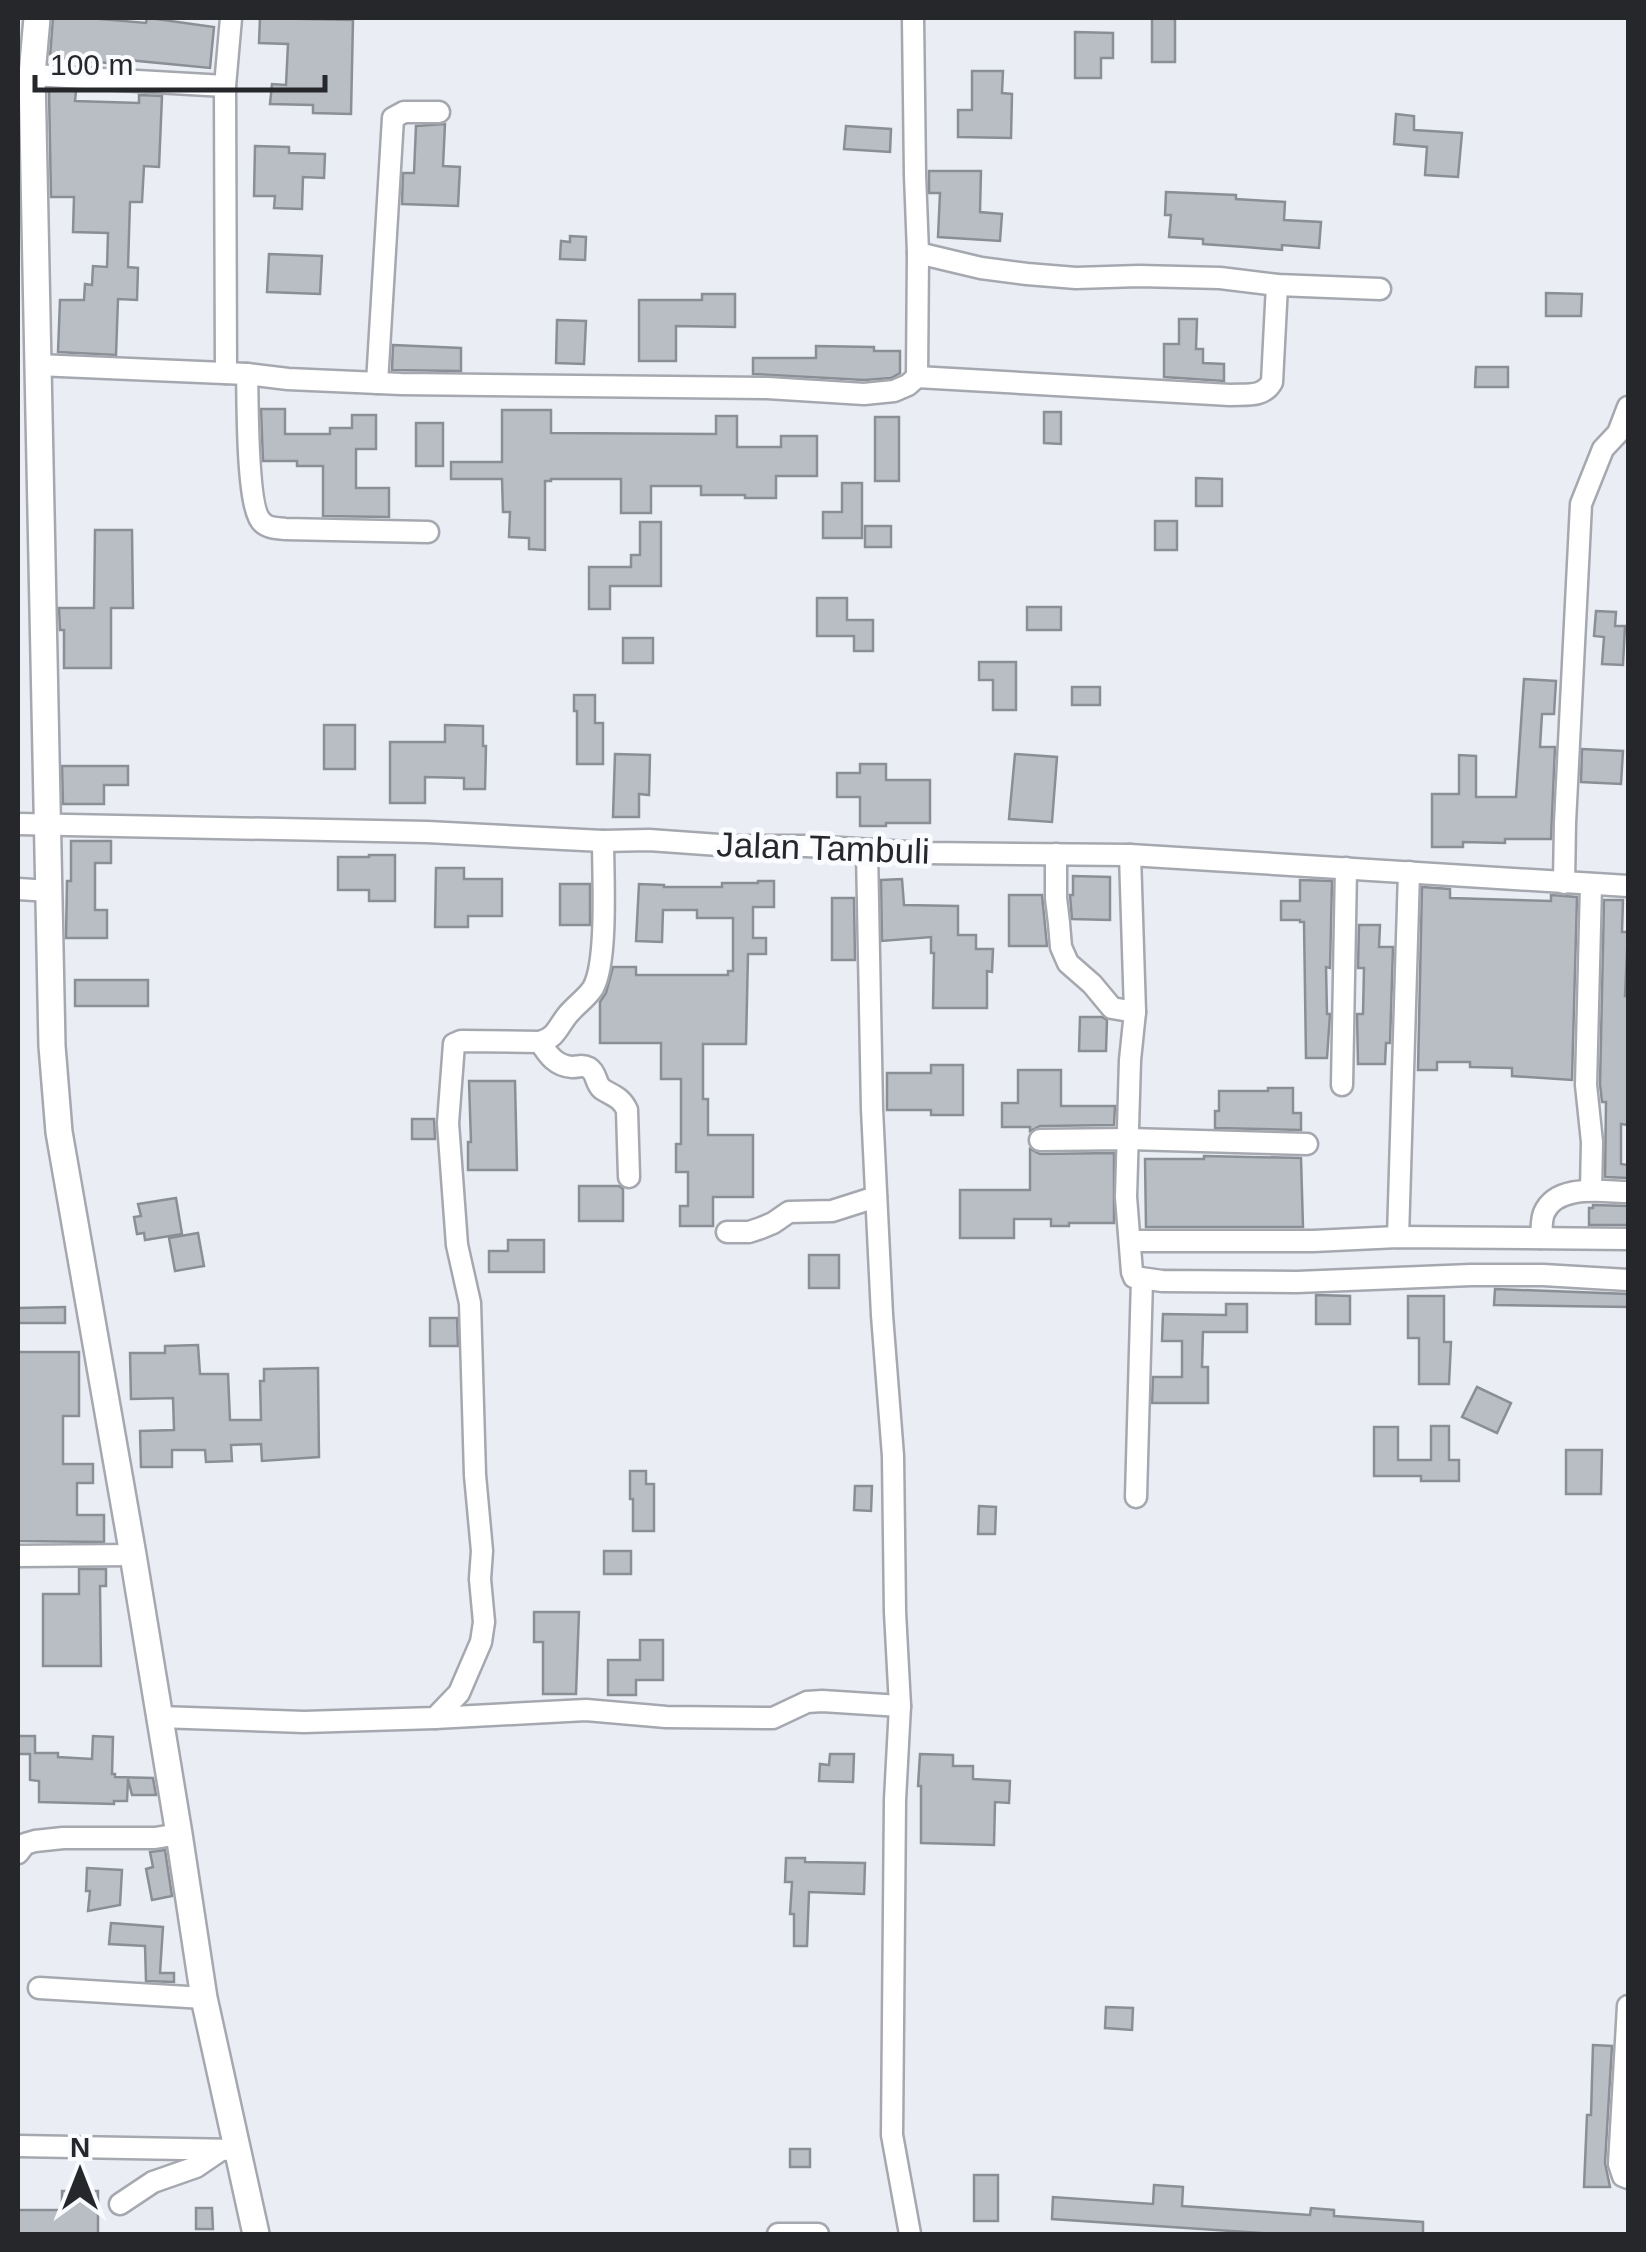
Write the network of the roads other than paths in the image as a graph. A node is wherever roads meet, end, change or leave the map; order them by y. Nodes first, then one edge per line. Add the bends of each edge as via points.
1 (37, 18) edge
2 (230, 18) edge
3 (913, 18) edge
4 (32, 75) junction
5 (226, 86) junction
6 (439, 112) dead end
7 (918, 252) junction
8 (1276, 284) junction
9 (1380, 289) dead end
10 (37, 364) junction
11 (237, 374) junction
12 (917, 378) junction
13 (377, 382) junction
14 (1628, 407) edge
15 (428, 532) dead end
16 (18, 824) edge
17 (46, 824) junction
18 (603, 841) junction
19 (867, 851) junction
20 (1056, 854) junction
21 (1130, 855) junction
22 (1346, 868) junction
23 (1409, 872) junction
24 (1564, 884) junction
25 (1591, 885) junction
26 (1628, 886) edge
27 (18, 889) edge
28 (50, 891) junction
29 (1135, 1012) junction
30 (540, 1042) junction
31 (1342, 1085) dead end
32 (1129, 1139) junction
33 (1040, 1140) dead end
34 (1306, 1144) dead end
35 (628, 1177) dead end
36 (1591, 1190) junction
37 (1628, 1192) edge
38 (876, 1197) junction
39 (727, 1232) dead end
40 (1398, 1237) junction
41 (1541, 1238) junction
42 (1628, 1239) edge
43 (1131, 1241) junction
44 (1142, 1279) junction
45 (1628, 1280) edge
46 (1136, 1498) dead end
47 (133, 1555) junction
48 (18, 1556) edge
49 (900, 1706) junction
50 (158, 1717) junction
51 (435, 1718) junction
52 (180, 1834) junction
53 (18, 1853) edge
54 (39, 1988) dead end
55 (204, 1998) junction
56 (1628, 2006) edge
57 (18, 2146) edge
58 (230, 2150) junction
59 (1628, 2178) edge
60 (120, 2204) dead end
61 (256, 2234) edge
62 (778, 2234) edge
63 (818, 2234) edge
64 (910, 2234) edge

1 - 4 main road
2 - 5 street
3 - 7 street
4 - 5 street
4 - 10 main road
5 - 11 street
6 - 13 street via 393,118
7 - 8 street via 1028,274
7 - 12 street
8 - 9 street
8 - 12 street via 1272,382 1260,394
10 - 11 street
10 - 17 main road
11 - 13 street
11 - 15 street via 260,521 286,530
12 - 13 street via 894,391 864,394
14 - 24 street via 1581,504
16 - 17 street, Jalan Tambuli
17 - 18 street, Jalan Tambuli
17 - 28 main road
18 - 19 street, Jalan Tambuli
18 - 30 street via 596,980 558,1032
19 - 20 street, Jalan Tambuli
19 - 38 street
20 - 21 street, Jalan Tambuli
20 - 29 street via 1061,947 1068,963 1112,1008
21 - 22 street, Jalan Tambuli
21 - 29 street
22 - 23 street, Jalan Tambuli
22 - 31 street
23 - 24 street, Jalan Tambuli
23 - 40 street
24 - 25 street, Jalan Tambuli
25 - 26 street, Jalan Tambuli
25 - 36 street
27 - 28 street
28 - 47 main road via 59,1132
29 - 32 street
30 - 35 street via 562,1065 590,1069 600,1088 624,1103
30 - 51 street via 461,1041 453,1050 448,1123 470,1303 484,1622 459,1693
32 - 33 street
32 - 34 street
32 - 43 street
36 - 37 street
36 - 41 street via 1567,1194 1548,1207
38 - 39 street via 832,1211 789,1212 749,1232
38 - 49 street
40 - 41 street
40 - 43 street
41 - 42 street
43 - 44 street via 1132,1272
44 - 45 street
44 - 46 street
47 - 48 street
47 - 50 main road
49 - 51 street via 807,1702 772,1718 586,1710
49 - 64 street via 892,2135
50 - 51 street
50 - 52 main road
52 - 53 street via 36,1840
52 - 55 main road
54 - 55 street
55 - 58 main road
56 - 59 street via 1619,2164
57 - 58 street
58 - 60 street via 153,2182
58 - 61 main road
62 - 63 street

